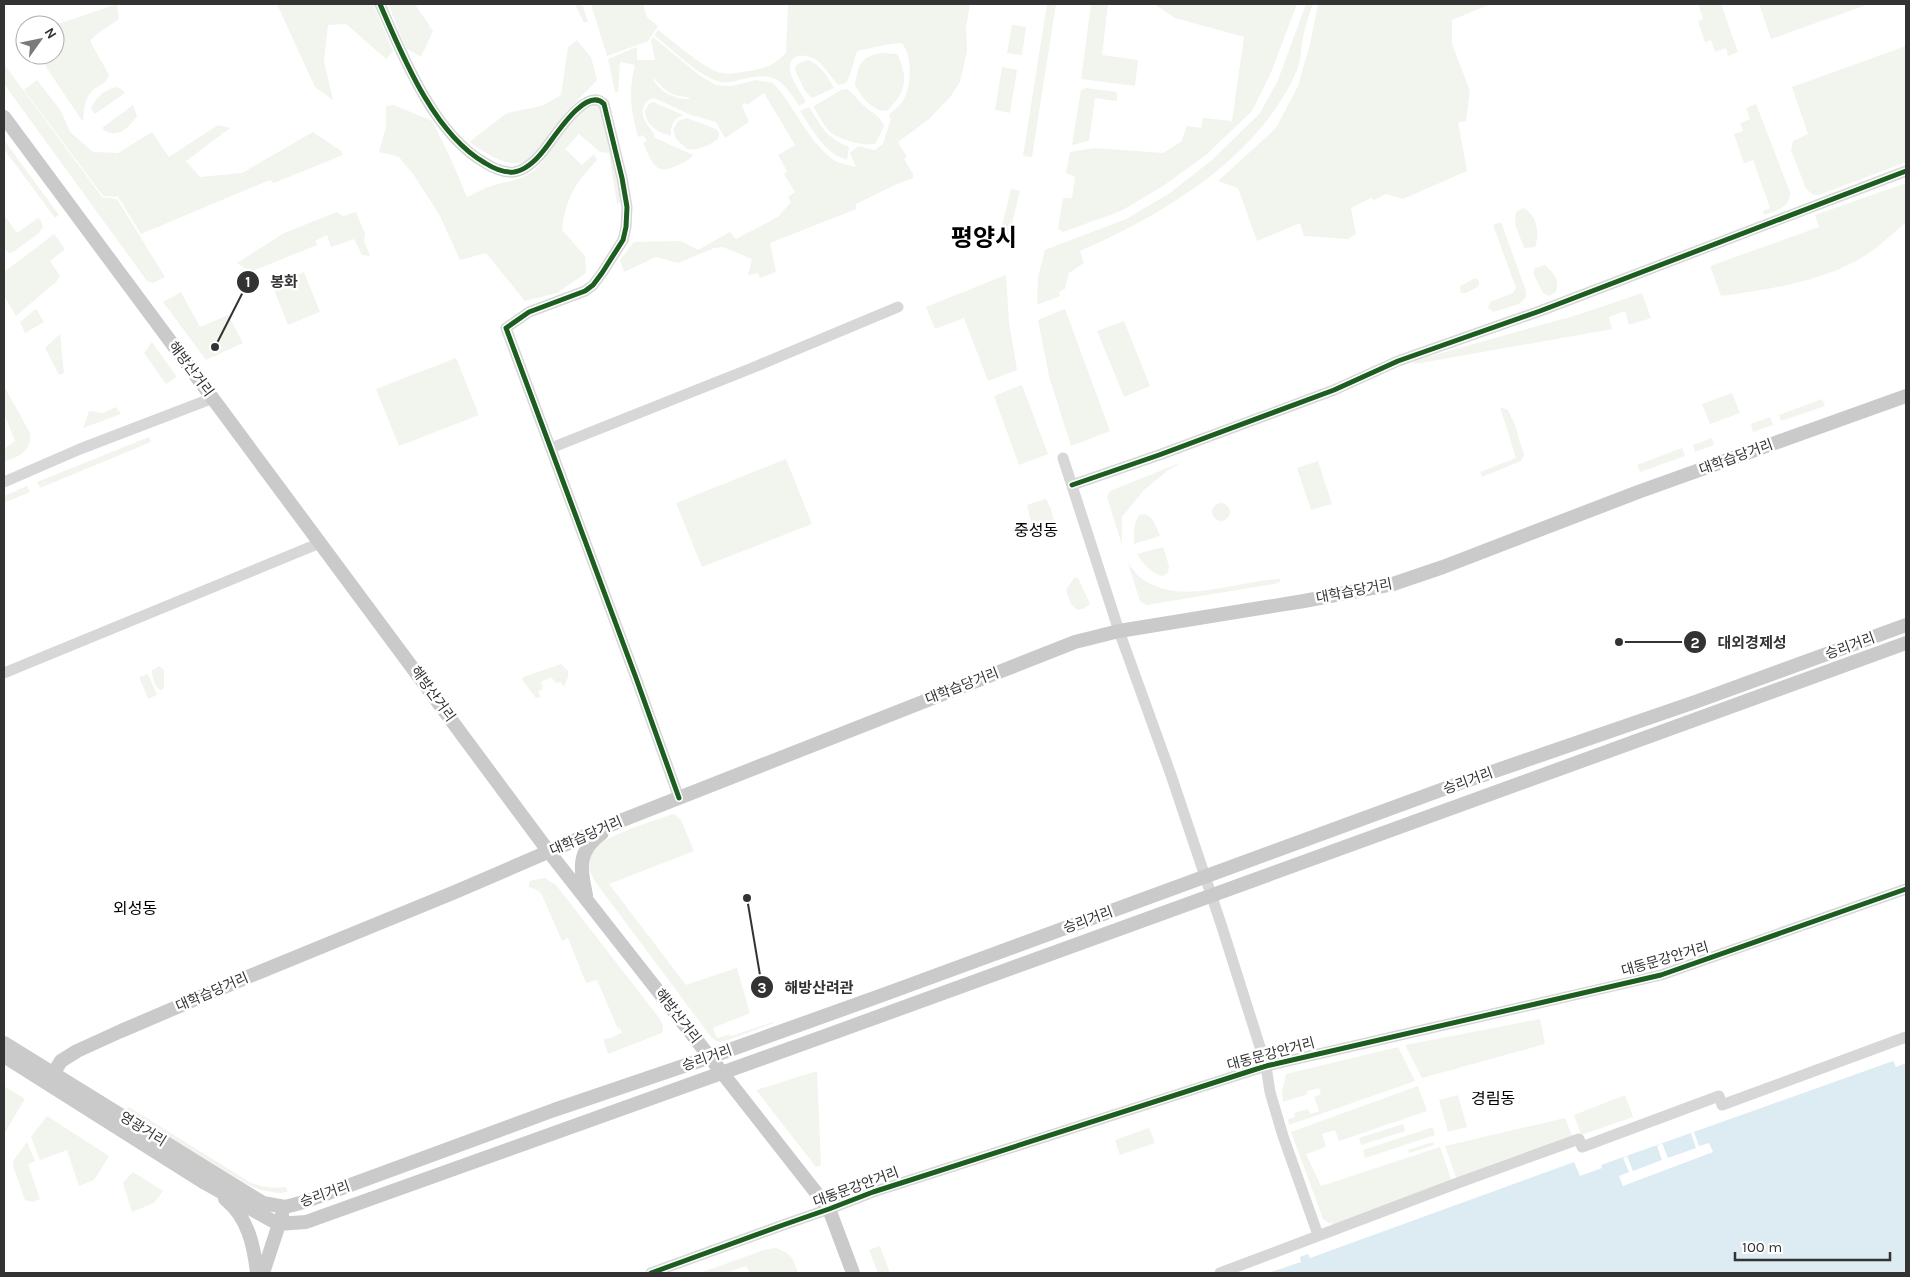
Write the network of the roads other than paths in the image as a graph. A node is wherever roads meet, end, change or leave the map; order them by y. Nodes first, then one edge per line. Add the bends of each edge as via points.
1 (380, 4) edge
2 (4, 117) edge
3 (1906, 171) edge
4 (898, 307) dead end
5 (1906, 396) edge
6 (212, 398) junction
7 (551, 448) junction
8 (1062, 458) dead end
9 (4, 482) edge
10 (1072, 485) junction
11 (320, 543) junction
12 (1906, 625) edge
13 (1119, 631) junction
14 (1906, 643) edge
15 (4, 673) edge
16 (679, 798) junction
17 (615, 823) junction
18 (550, 852) junction
19 (1205, 878) junction
20 (1906, 888) edge
21 (1211, 896) junction
22 (588, 900) junction
23 (1906, 1037) edge
24 (4, 1044) edge
25 (4, 1056) edge
26 (710, 1057) junction
27 (1266, 1066) junction
28 (721, 1072) junction
29 (53, 1074) junction
30 (204, 1183) junction
31 (285, 1207) junction
32 (829, 1209) junction
33 (278, 1224) junction
34 (1318, 1235) junction
35 (257, 1273) edge
36 (263, 1273) edge
37 (651, 1273) edge
38 (853, 1273) edge
39 (1220, 1273) edge

1 - 7 street via 423,93 451,137 470,155 491,167 515,172 530,164 584,104 595,99 604,104 625,197 623,240 593,285 529,312 506,328
2 - 6 main road, 해방산거리
3 - 10 street via 1540,311 1398,361 1334,390
4 - 7 street
5 - 13 main road, 대학습당거리 via 1393,584
6 - 9 street
6 - 11 main road, 해방산거리
7 - 16 street
8 - 10 street
10 - 13 street
11 - 15 street
11 - 18 main road, 해방산거리
12 - 19 main road, 승리거리 via 1460,783
13 - 16 main road, 대학습당거리 via 1075,642
13 - 19 street
14 - 21 main road, 승리거리
16 - 17 main road, 대학습당거리
17 - 18 main road, 대학습당거리
17 - 22 main road via 594,838 584,851 581,873
18 - 22 main road, 해방산거리
18 - 29 main road, 대학습당거리 via 121,1031 66,1057
19 - 21 street
19 - 26 main road, 승리거리
20 - 27 street, 대동문강안거리 via 1661,975
21 - 27 street
21 - 28 main road, 승리거리
22 - 26 main road, 해방산거리
23 - 34 street via 1722,1105 1719,1096 1582,1147 1579,1139
24 - 29 main road, 영광거리
25 - 30 main road, 영광거리
26 - 28 main road, 해방산거리
26 - 31 main road, 승리거리
27 - 32 street, 대동문강안거리
27 - 34 street via 1270,1092
28 - 32 main road, 해방산거리
28 - 33 main road, 승리거리 via 306,1222
29 - 31 main road, 영광거리 via 263,1203
30 - 33 main road, 영광거리
30 - 35 main road via 229,1202 248,1230
31 - 33 main road, 승리거리
32 - 37 street, 대동문강안거리
32 - 38 main road, 해방산거리
33 - 36 main road, 승리거리
34 - 39 street

